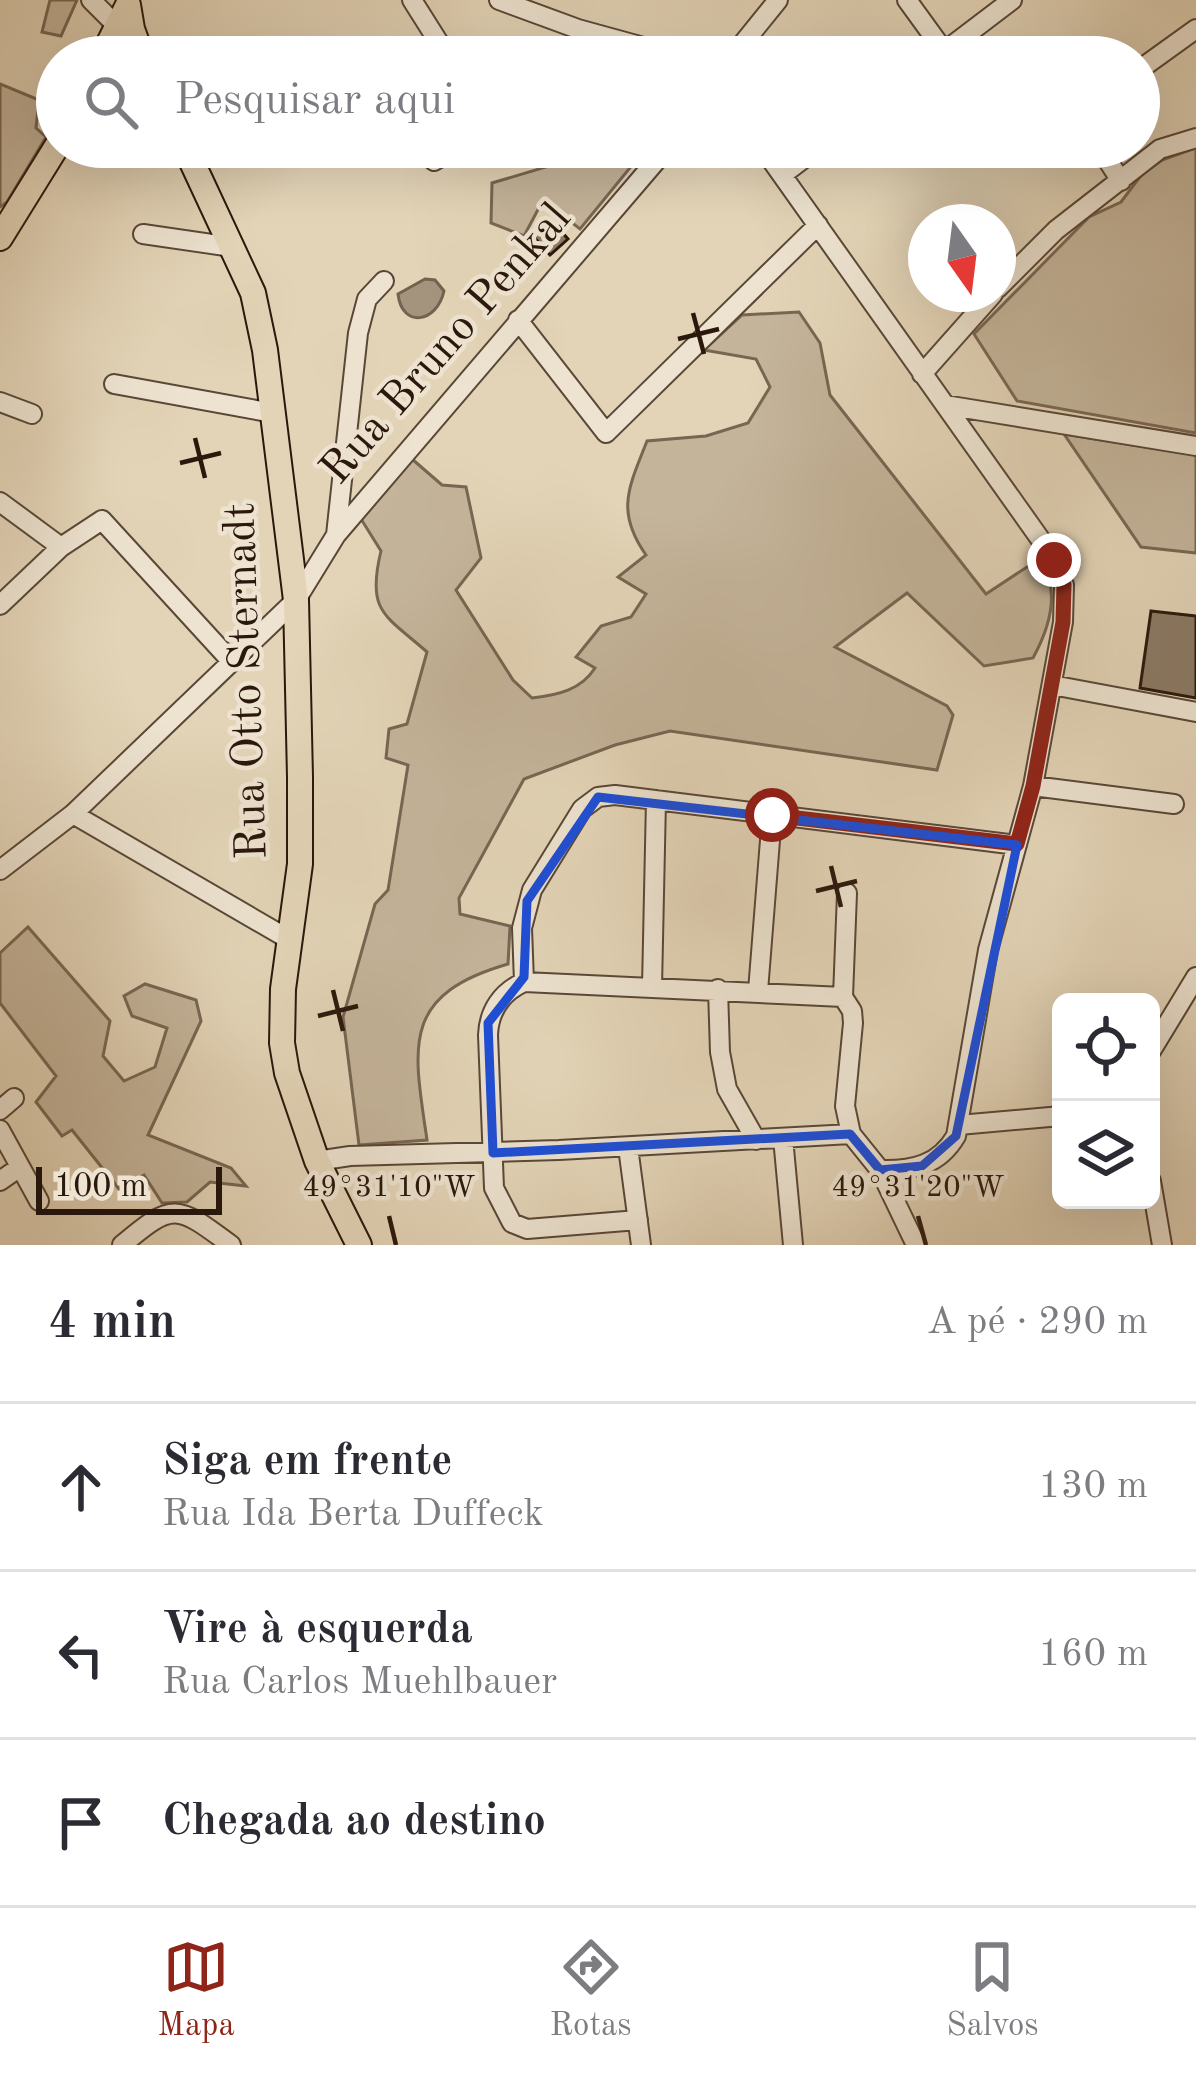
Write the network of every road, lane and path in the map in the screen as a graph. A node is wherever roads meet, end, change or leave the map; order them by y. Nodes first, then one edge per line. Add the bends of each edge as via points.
1 (91, 0) edge
2 (412, 0) edge
3 (499, 0) edge
4 (778, 0) edge
5 (908, 0) edge
6 (1012, 0) edge
7 (128, 8) edge
8 (1196, 29) edge
9 (114, 36) edge
10 (435, 36) edge
11 (604, 36) edge
12 (749, 36) edge
13 (929, 36) edge
14 (964, 36) edge
15 (1160, 55) edge
16 (1196, 138) edge
17 (1160, 149) edge
18 (43, 168) edge
19 (195, 168) edge
20 (650, 168) edge
21 (777, 168) edge
22 (791, 168) edge
23 (1112, 168) edge
24 (1138, 168) edge
25 (782, 175) junction
26 (1121, 182) junction
27 (818, 225) junction
28 (142, 234) dead end
29 (0, 238) edge
30 (232, 248) junction
31 (1016, 271) edge
32 (384, 280) dead end
33 (977, 312) edge
34 (518, 320) junction
35 (922, 374) junction
36 (114, 384) dead end
37 (0, 402) edge
38 (945, 405) junction
39 (273, 413) junction
40 (32, 414) dead end
41 (1196, 446) edge
42 (0, 502) edge
43 (336, 535) junction
44 (61, 547) junction
45 (296, 600) junction
46 (0, 605) edge
47 (232, 662) junction
48 (1052, 685) junction
49 (1196, 712) edge
50 (1033, 786) junction
51 (656, 800) junction
52 (1174, 804) dead end
53 (73, 814) junction
54 (772, 815) junction
55 (1017, 844) junction
56 (0, 870) edge
57 (847, 893) dead end
58 (290, 940) junction
59 (1196, 977) edge
60 (524, 982) junction
61 (652, 987) junction
62 (718, 989) junction
63 (758, 991) junction
64 (843, 997) junction
65 (1160, 1036) edge
66 (1052, 1117) edge
67 (959, 1125) junction
68 (0, 1130) edge
69 (851, 1134) junction
70 (783, 1138) junction
71 (756, 1140) junction
72 (628, 1147) junction
73 (493, 1153) junction
74 (317, 1161) junction
75 (20, 1167) junction
76 (880, 1170) junction
77 (0, 1181) edge
78 (39, 1201) dead end
79 (1156, 1209) edge
80 (638, 1220) junction
81 (122, 1245) edge
82 (231, 1245) edge
83 (359, 1245) edge
84 (641, 1245) edge
85 (793, 1245) edge
86 (916, 1245) edge
87 (1162, 1245) edge

1 - 7 street
2 - 10 street
3 - 11 street
4 - 12 street
5 - 13 street
6 - 14 street
7 - 9 main road
8 - 15 street
16 - 17 street
18 - 29 main road
19 - 30 main road, Rua Otto Sternadt
20 - 34 street, Rua Bruno Penkal
21 - 25 street
22 - 25 street
23 - 26 street
24 - 26 street
25 - 27 street
26 - 31 street
27 - 34 street via 606,433
27 - 35 street
28 - 30 street
30 - 39 main road, Rua Otto Sternadt via 256,306
32 - 43 street via 367,299 358,333
33 - 35 street
34 - 43 street, Rua Bruno Penkal
35 - 38 street
36 - 39 street
37 - 40 street
38 - 41 street
38 - 48 street via 1060,573 1065,598
39 - 45 main road, Rua Otto Sternadt
42 - 44 street
43 - 45 street, Rua Bruno Penkal
44 - 46 street
44 - 47 street via 102,520
45 - 47 street, Rua Bruno Penkal
45 - 58 main road, Rua Otto Sternadt via 300,830
47 - 53 street, Rua Bruno Penkal
48 - 49 street
48 - 50 street
50 - 52 street
50 - 55 street
51 - 54 street
51 - 60 street via 607,796 582,809 527,901
51 - 61 street
53 - 56 street, Rua Bruno Penkal
53 - 58 street
54 - 55 street
54 - 63 street
55 - 67 street via 986,963
57 - 64 street
58 - 74 main road, Rua Otto Sternadt via 282,1043
59 - 65 street
60 - 61 street
60 - 73 street via 503,996 488,1023
61 - 62 street
62 - 63 street
62 - 71 street via 727,1089
63 - 64 street
64 - 69 street via 853,1023 845,1106
66 - 67 street
67 - 76 street via 934,1160
68 - 75 street
69 - 70 street
69 - 76 street
70 - 71 street
70 - 85 street
71 - 72 street
72 - 73 street
72 - 80 street
73 - 74 street
73 - 80 street via 494,1188 519,1228
74 - 83 main road, Rua Otto Sternadt
75 - 77 street
75 - 78 street
76 - 86 street
79 - 87 street
80 - 84 street
81 - 82 street via 158,1214 177,1212

